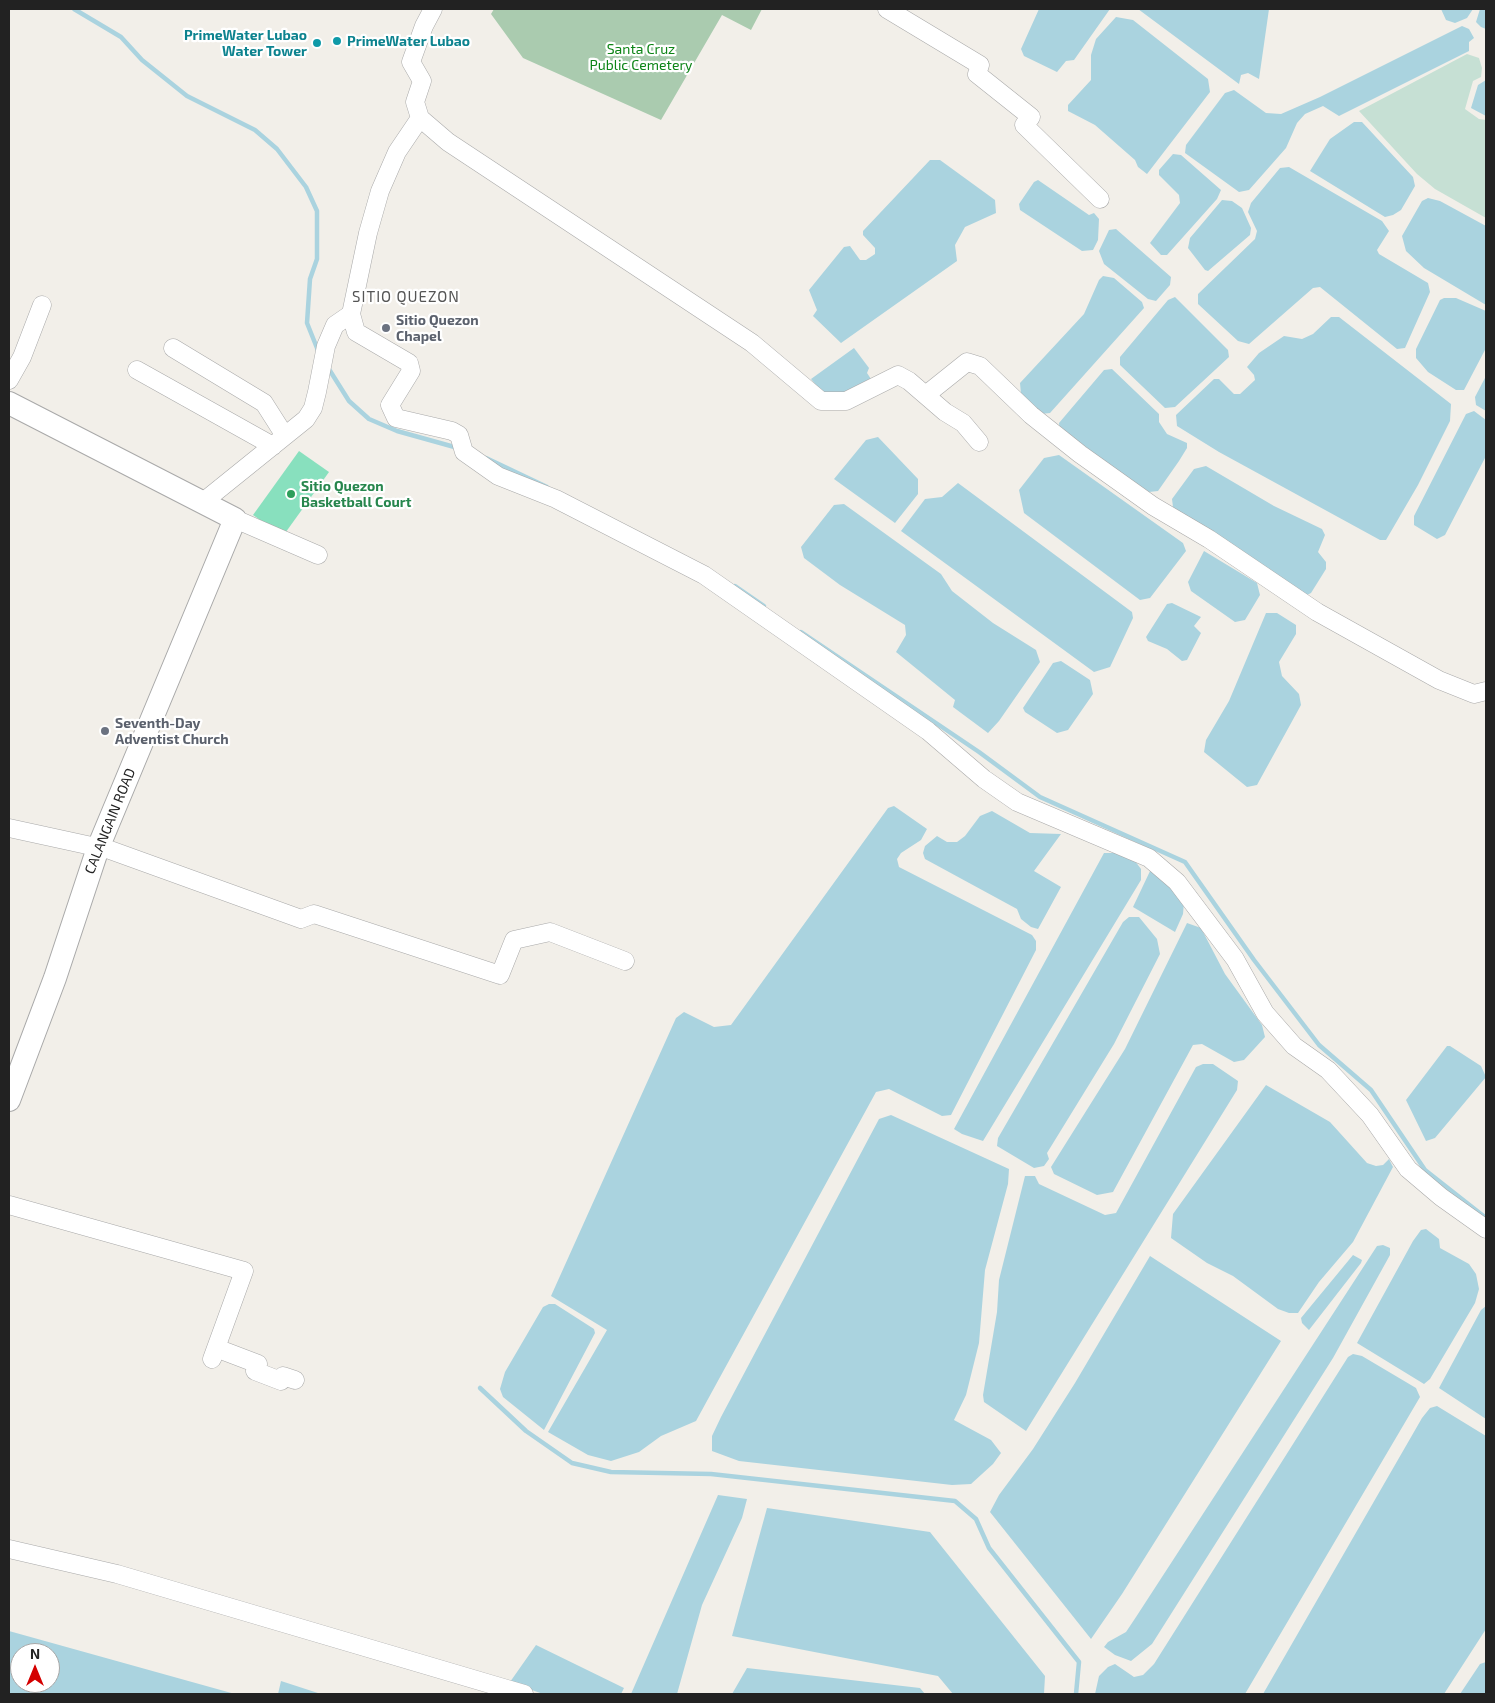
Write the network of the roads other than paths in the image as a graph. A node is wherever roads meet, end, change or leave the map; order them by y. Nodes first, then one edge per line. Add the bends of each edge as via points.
1 (433, 9) edge
2 (887, 9) edge
3 (420, 118) junction
4 (1100, 199) dead end
5 (42, 305) dead end
6 (351, 314) junction
7 (173, 348) dead end
8 (137, 370) dead end
9 (9, 380) edge
10 (927, 394) junction
11 (9, 402) edge
12 (279, 441) junction
13 (979, 442) dead end
14 (203, 502) junction
15 (235, 519) junction
16 (318, 555) dead end
17 (1486, 691) edge
18 (9, 828) edge
19 (98, 848) junction
20 (625, 961) dead end
21 (9, 1100) edge
22 (9, 1205) edge
23 (1486, 1230) edge
24 (296, 1380) dead end
25 (9, 1549) edge
26 (524, 1694) edge

1 - 3 street via 411,62 422,82 415,102
2 - 4 street via 980,65 976,74 1031,117 1024,125
3 - 6 street via 397,152 380,191
3 - 10 street via 448,142 752,342 822,401 846,401 898,375
5 - 9 street via 22,357
6 - 12 street via 335,325 326,346 313,408 306,419
6 - 23 street via 356,332 409,363 411,370 390,405 396,418 460,435 464,452 498,476 556,499 704,575 928,731 984,779 1017,802 1148,858 1177,882 1235,959 1265,1013 1294,1046 1328,1070 1364,1108 1408,1169
7 - 12 street via 264,403
8 - 12 street
10 - 13 street via 945,412 963,423
10 - 17 street via 966,362 980,366 1031,415 1080,454 1153,506 1316,612 1439,680 1474,694
11 - 14 street
12 - 14 street
14 - 15 street
15 - 16 street
15 - 19 street, CALANGAIN ROAD
18 - 19 street
19 - 20 street via 301,919 314,914 500,975 514,940 550,932
19 - 21 street, CALANGAIN ROAD via 55,978
22 - 24 street via 244,1271 214,1354 258,1364 255,1372 281,1381 283,1376
25 - 26 street via 117,1574

